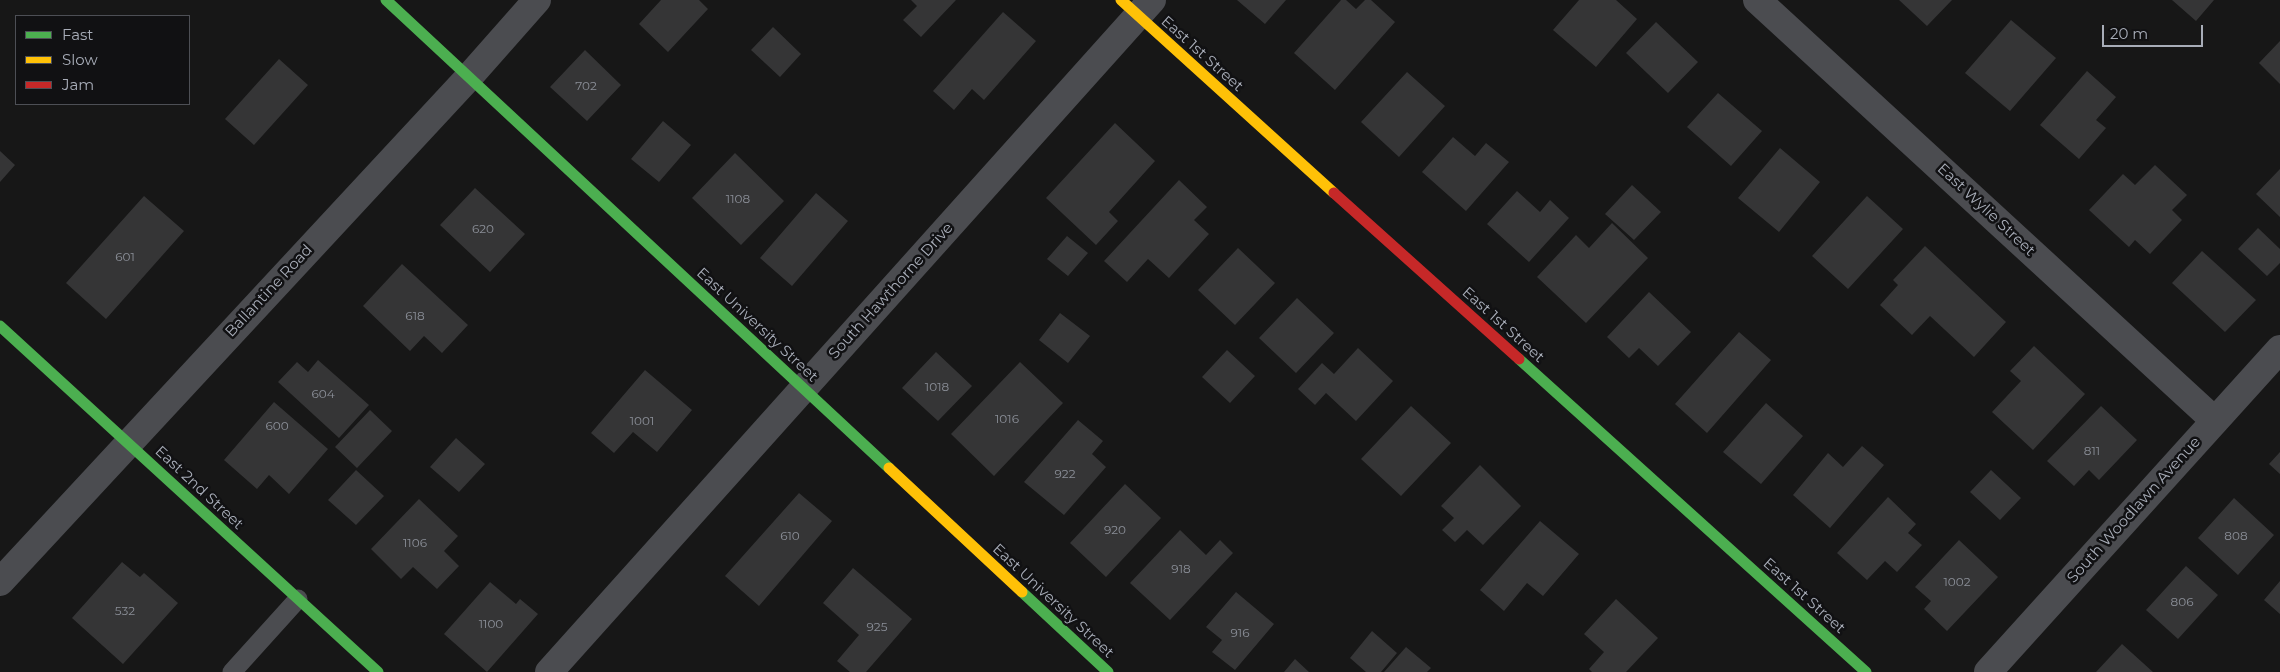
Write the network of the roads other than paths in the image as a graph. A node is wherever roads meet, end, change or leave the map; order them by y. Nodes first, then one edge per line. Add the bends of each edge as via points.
1 (386, 0) edge
2 (537, 0) edge
3 (1757, 0) edge
4 (1137, 5) edge
5 (468, 77) junction
6 (0, 326) edge
7 (2280, 349) edge
8 (804, 388) junction
9 (2214, 420) junction
10 (128, 443) junction
11 (0, 582) edge
12 (298, 599) junction
13 (232, 672) edge
14 (378, 672) edge
15 (549, 672) edge
16 (1108, 672) edge
17 (1866, 672) edge
18 (1988, 672) edge

1 - 5 street, East University Street
2 - 5 street, Ballantine Road
3 - 9 street, East Wylie Street
4 - 8 street, South Hawthorne Drive
4 - 17 street, East 1st Street
5 - 8 street, East University Street
5 - 10 street, Ballantine Road
6 - 10 street, East 2nd Street
7 - 9 street, South Woodlawn Avenue
8 - 15 street, South Hawthorne Drive
8 - 16 street, East University Street
9 - 18 street, South Woodlawn Avenue
10 - 11 street, Ballantine Road
10 - 12 street, East 2nd Street
12 - 13 lane
12 - 14 street, East 2nd Street

